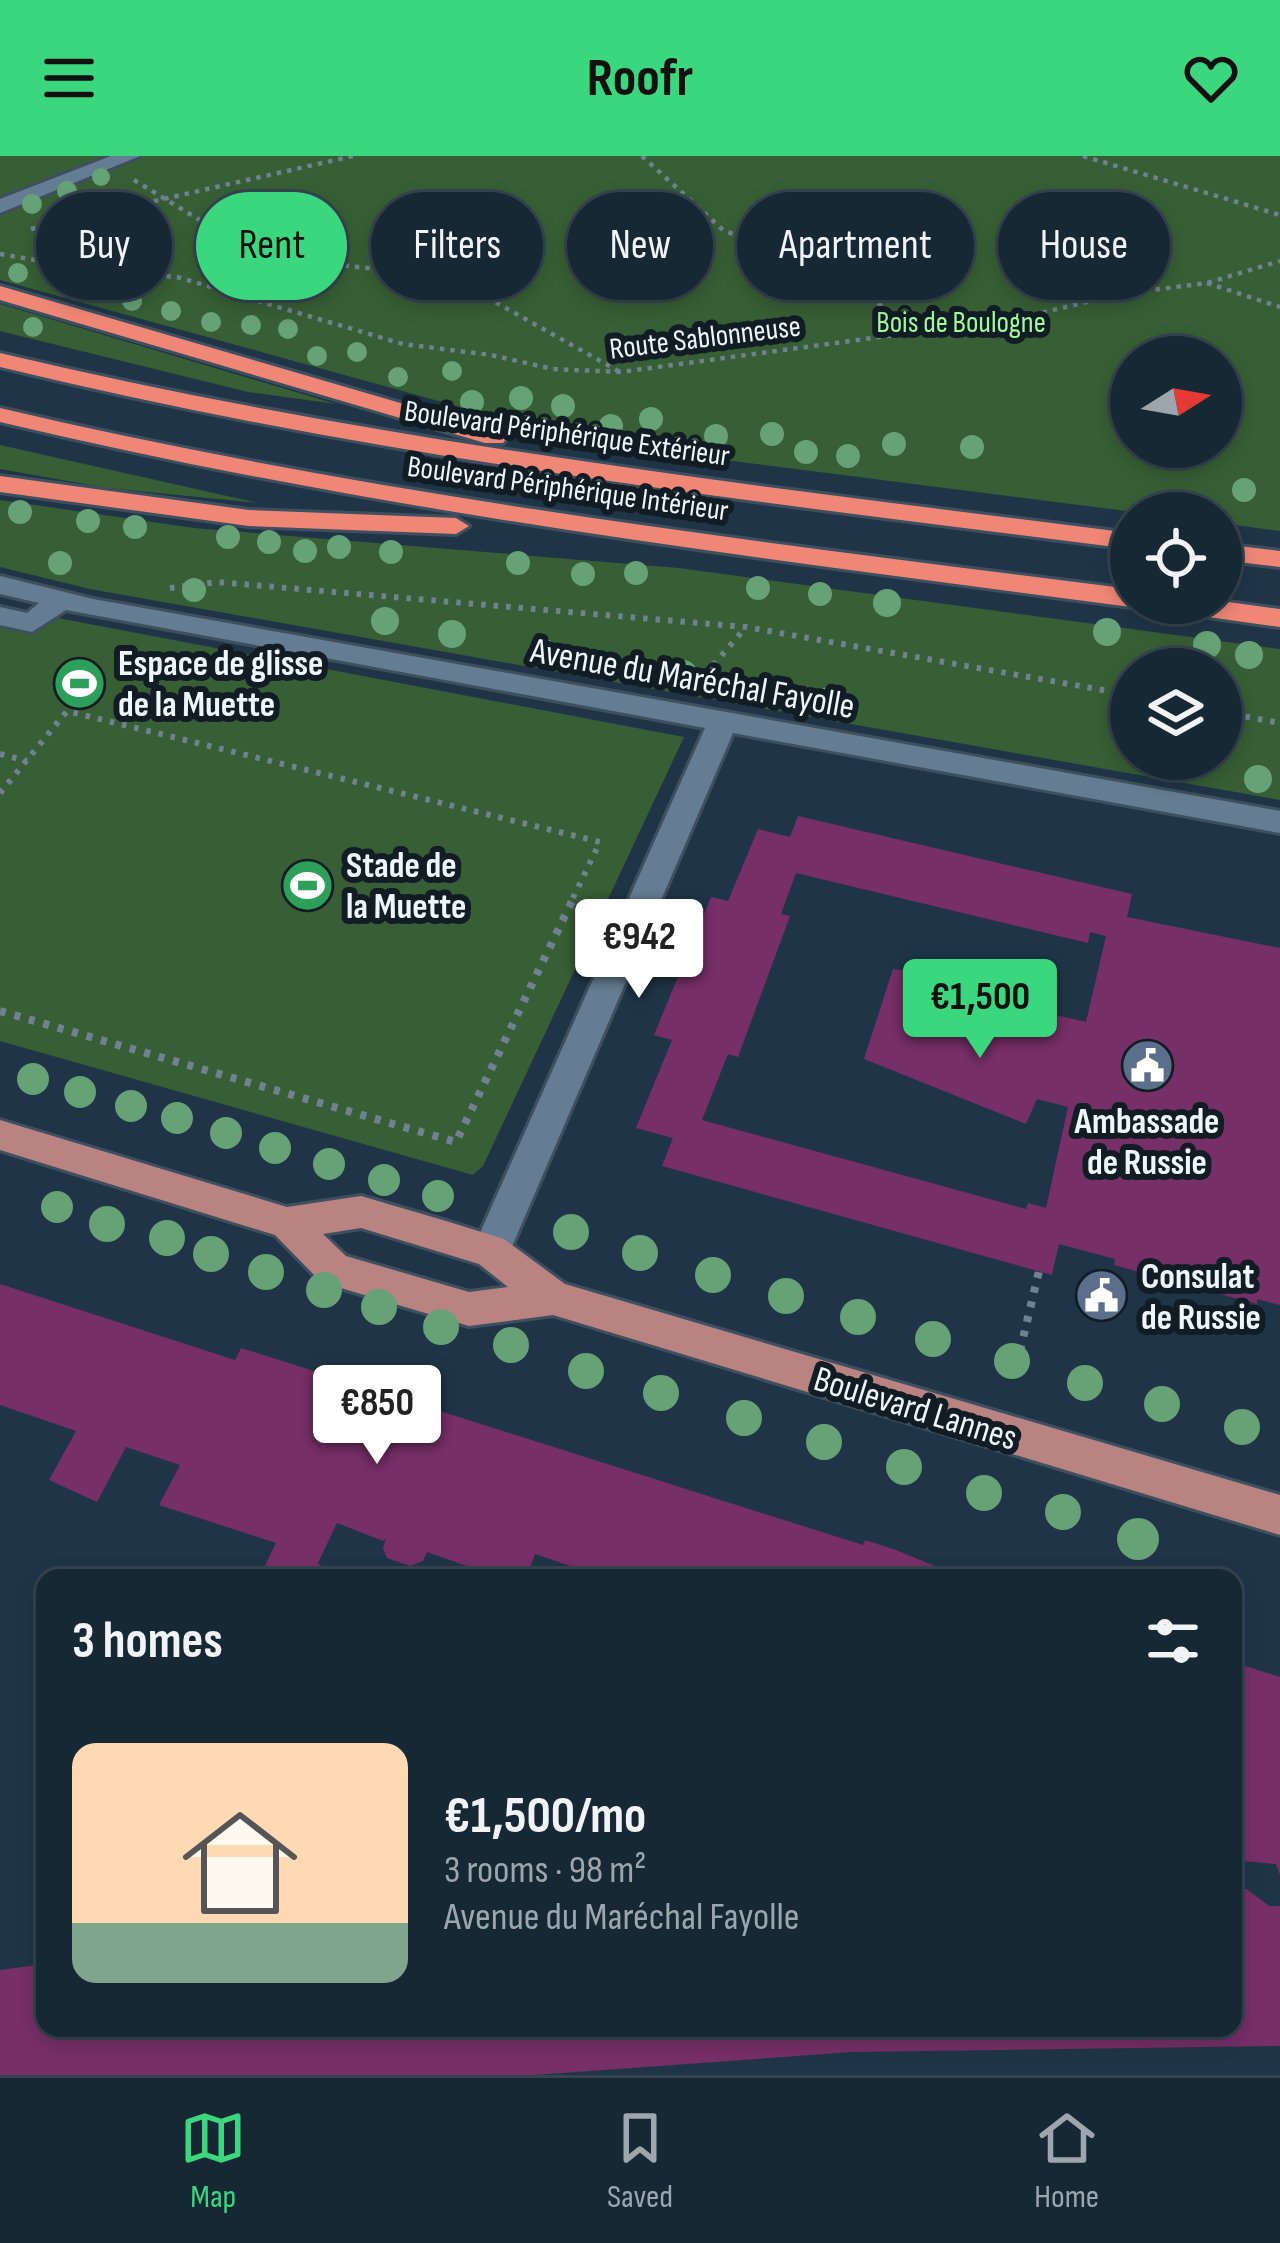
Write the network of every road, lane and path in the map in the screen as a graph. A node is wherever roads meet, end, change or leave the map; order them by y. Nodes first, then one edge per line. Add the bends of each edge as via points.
1 (353, 156) edge
2 (642, 156) edge
3 (1084, 156) edge
4 (128, 166) edge
5 (160, 192) edge
6 (172, 196) edge
7 (0, 207) edge
8 (1280, 215) edge
9 (36, 227) edge
10 (24, 230) dead end
11 (0, 254) edge
12 (1280, 262) edge
13 (347, 266) edge
14 (1207, 284) junction
15 (0, 293) edge
16 (273, 300) edge
17 (276, 306) junction
18 (1280, 307) edge
19 (904, 333) junction
20 (0, 359) edge
21 (622, 372) junction
22 (0, 415) edge
23 (0, 484) edge
24 (696, 485) junction
25 (1110, 538) edge
26 (683, 539) junction
27 (1242, 555) edge
28 (1280, 560) edge
29 (0, 585) edge
30 (149, 590) dead end
31 (1110, 595) edge
32 (61, 600) junction
33 (1242, 613) edge
34 (0, 616) edge
35 (1280, 618) edge
36 (746, 626) junction
37 (1110, 691) edge
38 (684, 698) dead end
39 (1242, 716) edge
40 (723, 722) junction
41 (1280, 723) edge
42 (0, 754) edge
43 (27, 760) junction
44 (0, 793) edge
45 (1280, 822) edge
46 (0, 1011) edge
47 (0, 1135) edge
48 (287, 1223) junction
49 (491, 1251) junction
50 (1039, 1271) dead end
51 (553, 1298) junction
52 (1020, 1351) dead end
53 (1280, 1515) edge

1 - 6 path
2 - 19 path via 723,230 867,289
3 - 8 path
4 - 5 path
4 - 7 street
9 - 10 path
11 - 17 path, Route Sablonneuse via 177,277
12 - 14 path, Route Sablonneuse
13 - 21 path via 421,274 479,293
14 - 18 path
14 - 19 path, Route Sablonneuse
15 - 24 highway via 535,450
16 - 17 path
17 - 21 path, Route Sablonneuse via 403,344
19 - 21 path, Route Sablonneuse
20 - 24 highway, Boulevard Périphérique Extérieur via 380,440
22 - 26 highway, Boulevard Périphérique Intérieur via 250,471
23 - 26 highway via 249,518
24 - 25 highway, Boulevard Périphérique Extérieur
26 - 31 highway, Boulevard Périphérique Intérieur
27 - 28 highway
29 - 32 street, Avenue du Maréchal Fayolle
30 - 36 path via 218,582
32 - 34 street via 32,623
32 - 40 street, Avenue du Maréchal Fayolle
33 - 35 highway
36 - 37 path
36 - 38 path
39 - 41 path
40 - 45 street, Avenue du Maréchal Fayolle
40 - 49 street
42 - 43 path
43 - 44 path
43 - 46 path via 68,711 600,842 456,1142
47 - 48 main road, Boulevard Lannes
48 - 49 main road, Boulevard Lannes via 361,1212
48 - 51 main road, Boulevard Lannes via 334,1269 469,1310
49 - 51 main road, Boulevard Lannes
50 - 52 path
51 - 53 main road, Boulevard Lannes

